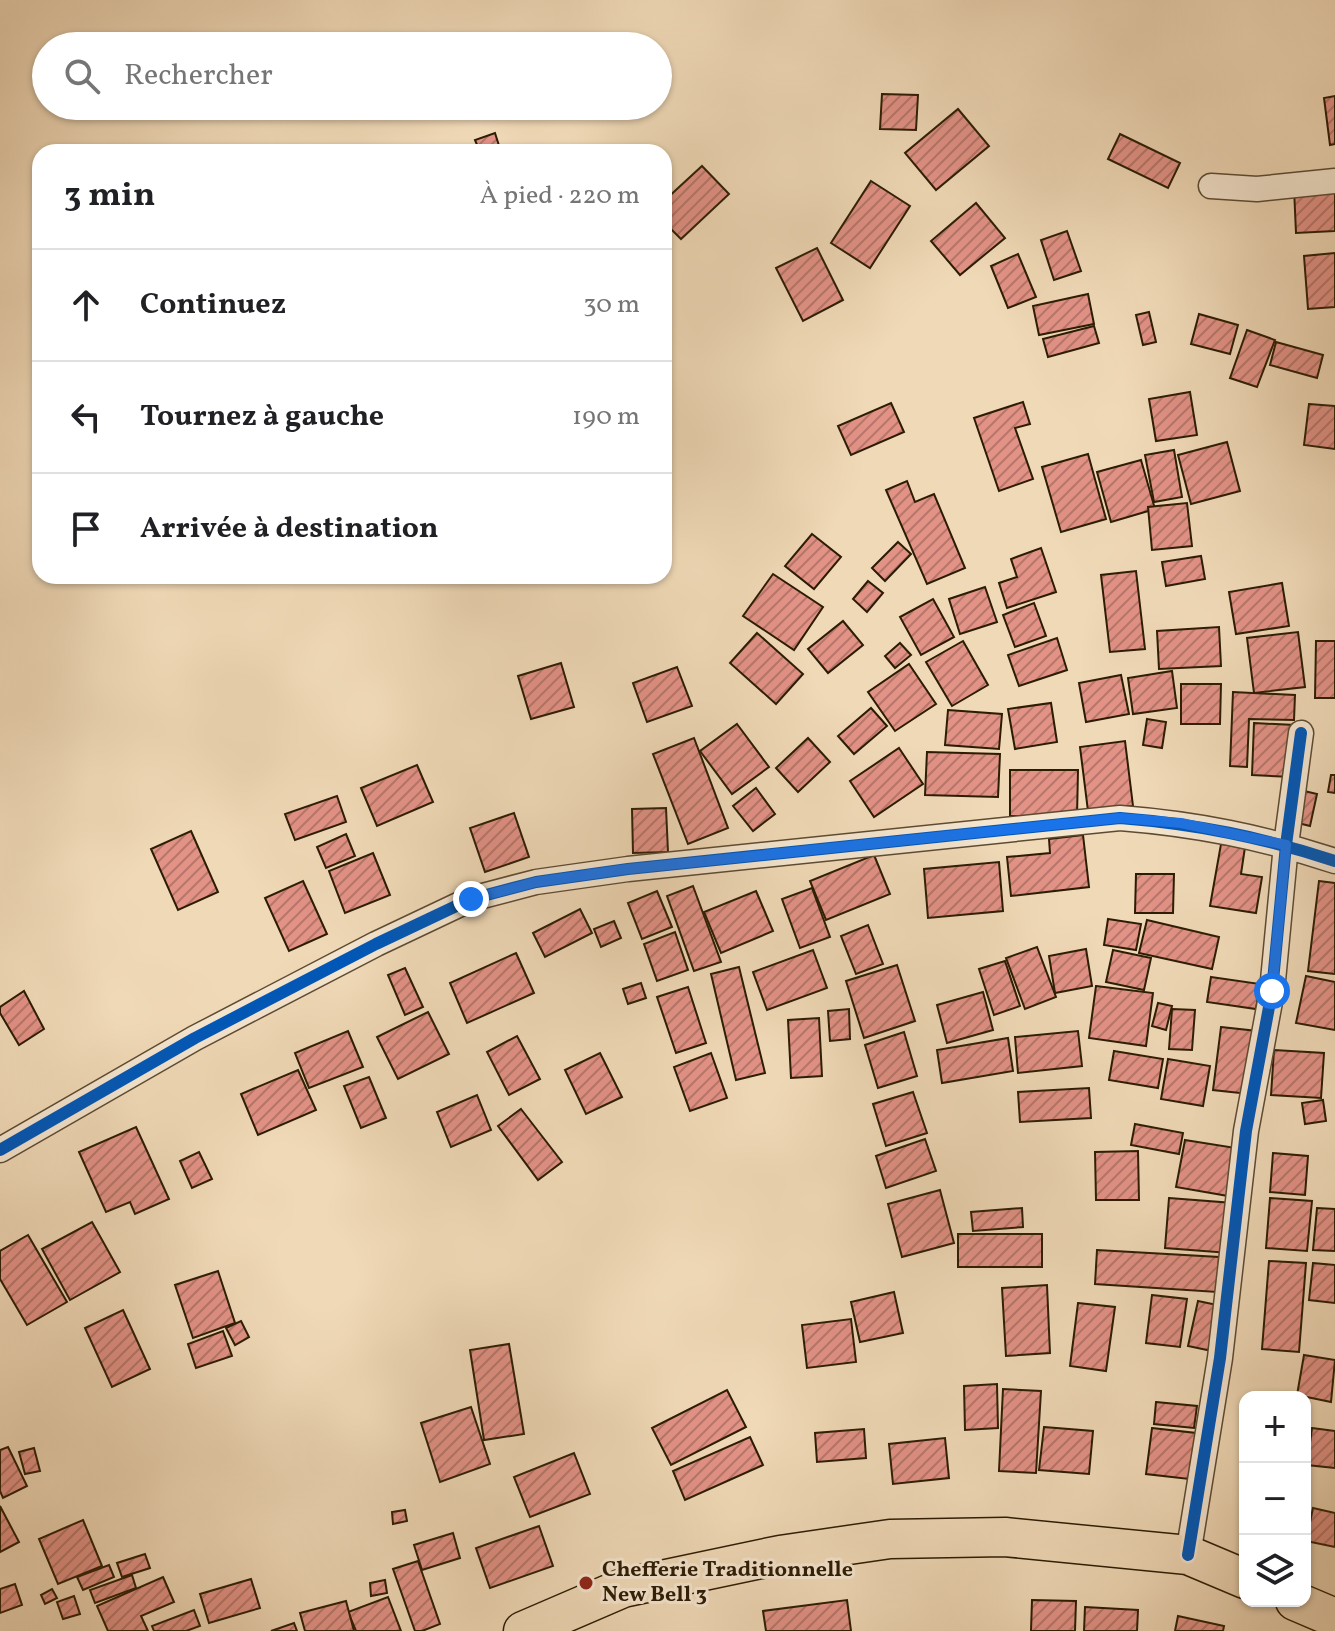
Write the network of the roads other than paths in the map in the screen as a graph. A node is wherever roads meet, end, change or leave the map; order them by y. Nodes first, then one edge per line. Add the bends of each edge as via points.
1 (1335, 181) edge
2 (1211, 186) dead end
3 (1301, 733) dead end
4 (1286, 845) junction
5 (1335, 861) edge
6 (0, 1150) edge
7 (1188, 1555) junction
8 (1239, 1576) edge
9 (1309, 1607) edge
10 (1335, 1618) edge
11 (523, 1631) edge

1 - 2 street via 1257,189
3 - 4 street
4 - 5 street
4 - 6 street via 1181,823 1120,818 536,882 471,899 376,944 195,1038
4 - 7 street via 1272,991 1246,1131 1220,1358
7 - 8 main road
7 - 11 main road via 1005,1537 890,1539 780,1555 623,1588
9 - 10 main road

